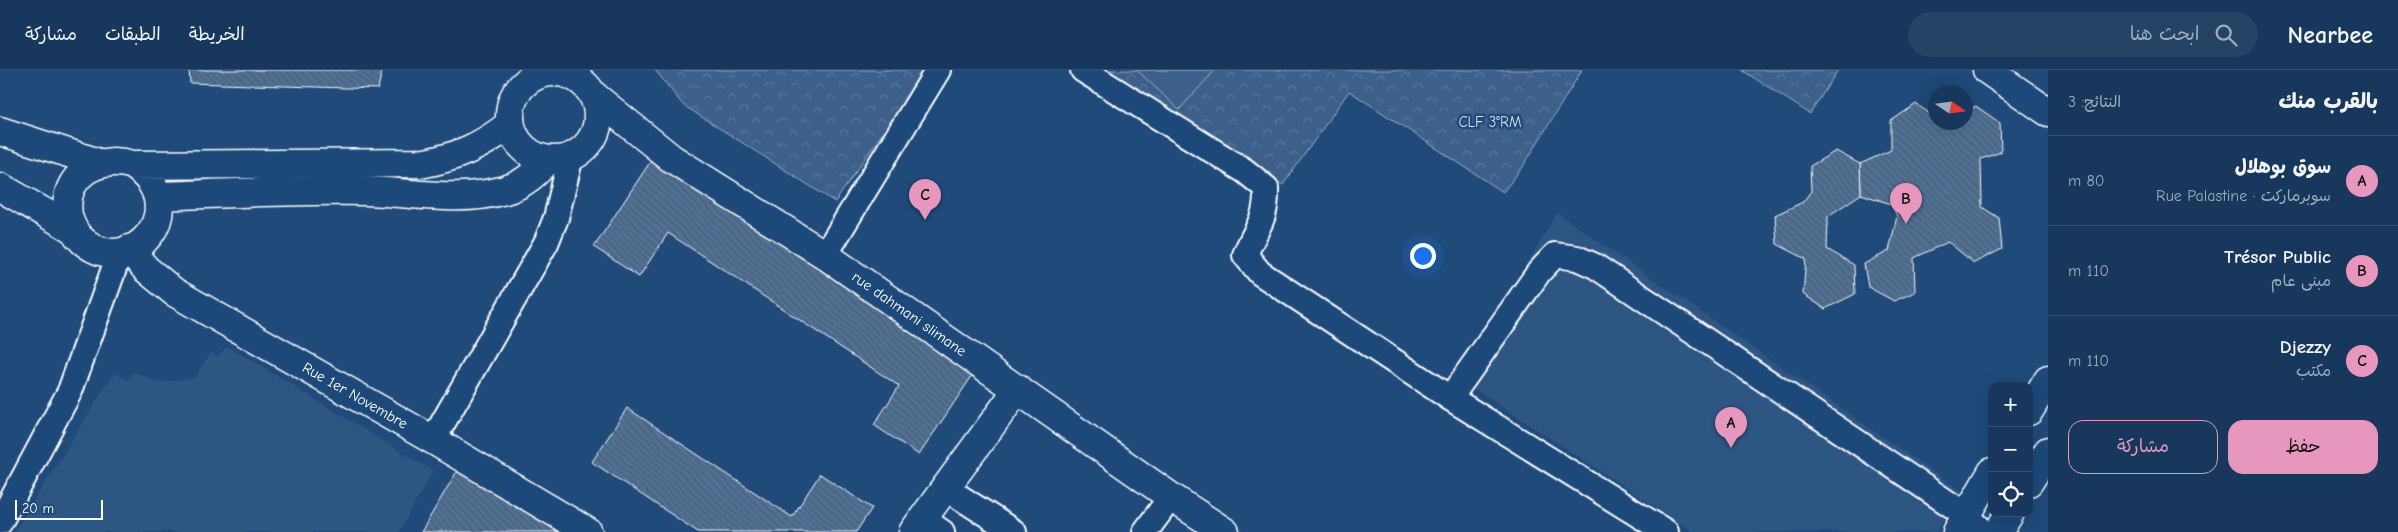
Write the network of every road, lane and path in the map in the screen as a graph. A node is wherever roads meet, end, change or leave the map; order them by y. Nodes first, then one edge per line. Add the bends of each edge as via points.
1 (938, 70) edge
2 (1083, 70) edge
3 (1987, 70) edge
4 (527, 76) edge
5 (580, 81) edge
6 (2048, 112) edge
7 (510, 124) junction
8 (0, 131) edge
9 (560, 158) junction
10 (99, 163) junction
11 (133, 165) junction
12 (0, 187) edge
13 (158, 196) junction
14 (73, 229) junction
15 (125, 251) junction
16 (825, 256) junction
17 (2048, 380) edge
18 (1018, 389) junction
19 (1450, 398) junction
20 (2033, 404) edge
21 (433, 440) junction
22 (2048, 451) edge
23 (2033, 475) edge
24 (1988, 481) edge
25 (944, 487) junction
26 (1171, 498) junction
27 (2007, 517) edge
28 (0, 522) edge
29 (1969, 526) edge
30 (926, 528) edge
31 (588, 532) edge
32 (1014, 532) edge
33 (1145, 532) edge
34 (1225, 532) edge
35 (1666, 532) edge
36 (1998, 532) edge

1 - 16 street
2 - 19 street via 1245,171 1266,188 1267,206 1262,224 1245,254 1260,273
3 - 6 main road
4 - 5 main road via 550,72
4 - 7 main road via 512,100
5 - 9 main road via 597,113 595,130 590,141
5 - 16 main road, rue dahmani slimane via 671,158
7 - 9 main road via 526,150
7 - 11 main road via 492,139 470,150 448,159 425,163
8 - 10 main road
9 - 13 main road via 518,185 479,195 366,191
9 - 21 street via 556,218 546,244
10 - 11 main road via 121,161
10 - 14 main road via 82,174 70,190 68,210
11 - 13 main road via 153,183
12 - 14 main road
13 - 15 main road via 158,212 148,238
14 - 15 main road via 88,245 109,252
15 - 21 main road, Rue 1er Novembre via 174,292
15 - 28 street via 70,391
16 - 18 main road, rue dahmani slimane
17 - 20 main road
18 - 25 main road
18 - 26 main road, rue dahmani slimane
19 - 29 street via 1539,272 1555,255 1577,258 1595,266
19 - 35 street
21 - 31 main road, Rue 1er Novembre
22 - 23 main road
24 - 29 main road
25 - 30 main road
25 - 32 street
26 - 33 street
26 - 34 main road, rue dahmani slimane
27 - 36 main road

